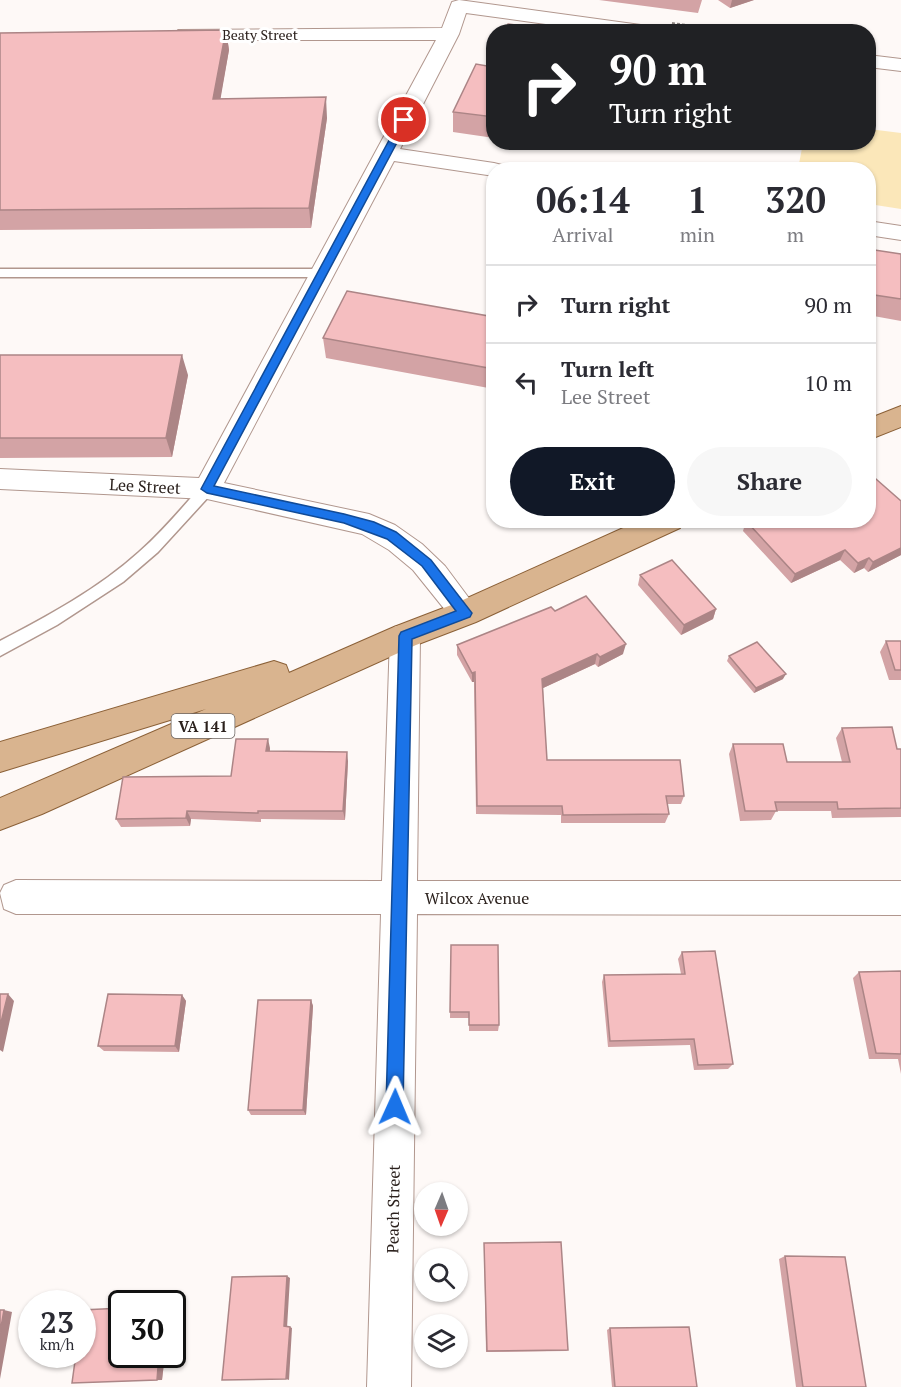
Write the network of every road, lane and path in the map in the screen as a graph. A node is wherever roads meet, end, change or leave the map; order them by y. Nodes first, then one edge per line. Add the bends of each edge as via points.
1 (590, 24) edge
2 (165, 34) edge
3 (448, 34) junction
4 (876, 62) edge
5 (901, 65) edge
6 (387, 153) junction
7 (486, 169) edge
8 (876, 229) edge
9 (901, 233) edge
10 (0, 273) edge
11 (323, 273) junction
12 (901, 416) edge
13 (876, 427) edge
14 (0, 479) edge
15 (207, 489) junction
16 (652, 528) edge
17 (465, 613) junction
18 (405, 636) junction
19 (0, 649) edge
20 (0, 757) edge
21 (0, 814) edge
22 (16, 897) dead end
23 (399, 897) junction
24 (901, 898) edge
25 (389, 1387) edge

1 - 3 street via 459,6
2 - 3 street, Beaty Street
3 - 6 street
4 - 5 street
6 - 7 street
6 - 11 street
8 - 9 street
10 - 11 lane
11 - 15 street
12 - 13 main road
14 - 15 street, Lee Street
15 - 17 street, Lee Street via 344,518 392,535 427,563
15 - 19 lane via 133,566 43,627
16 - 17 main road, VA 141
17 - 18 main road, VA 141
18 - 20 main road, VA 141
18 - 21 main road, VA 141
18 - 23 street, Peach Street
22 - 23 street, Wilcox Avenue
23 - 24 street, Wilcox Avenue
23 - 25 street, Peach Street

